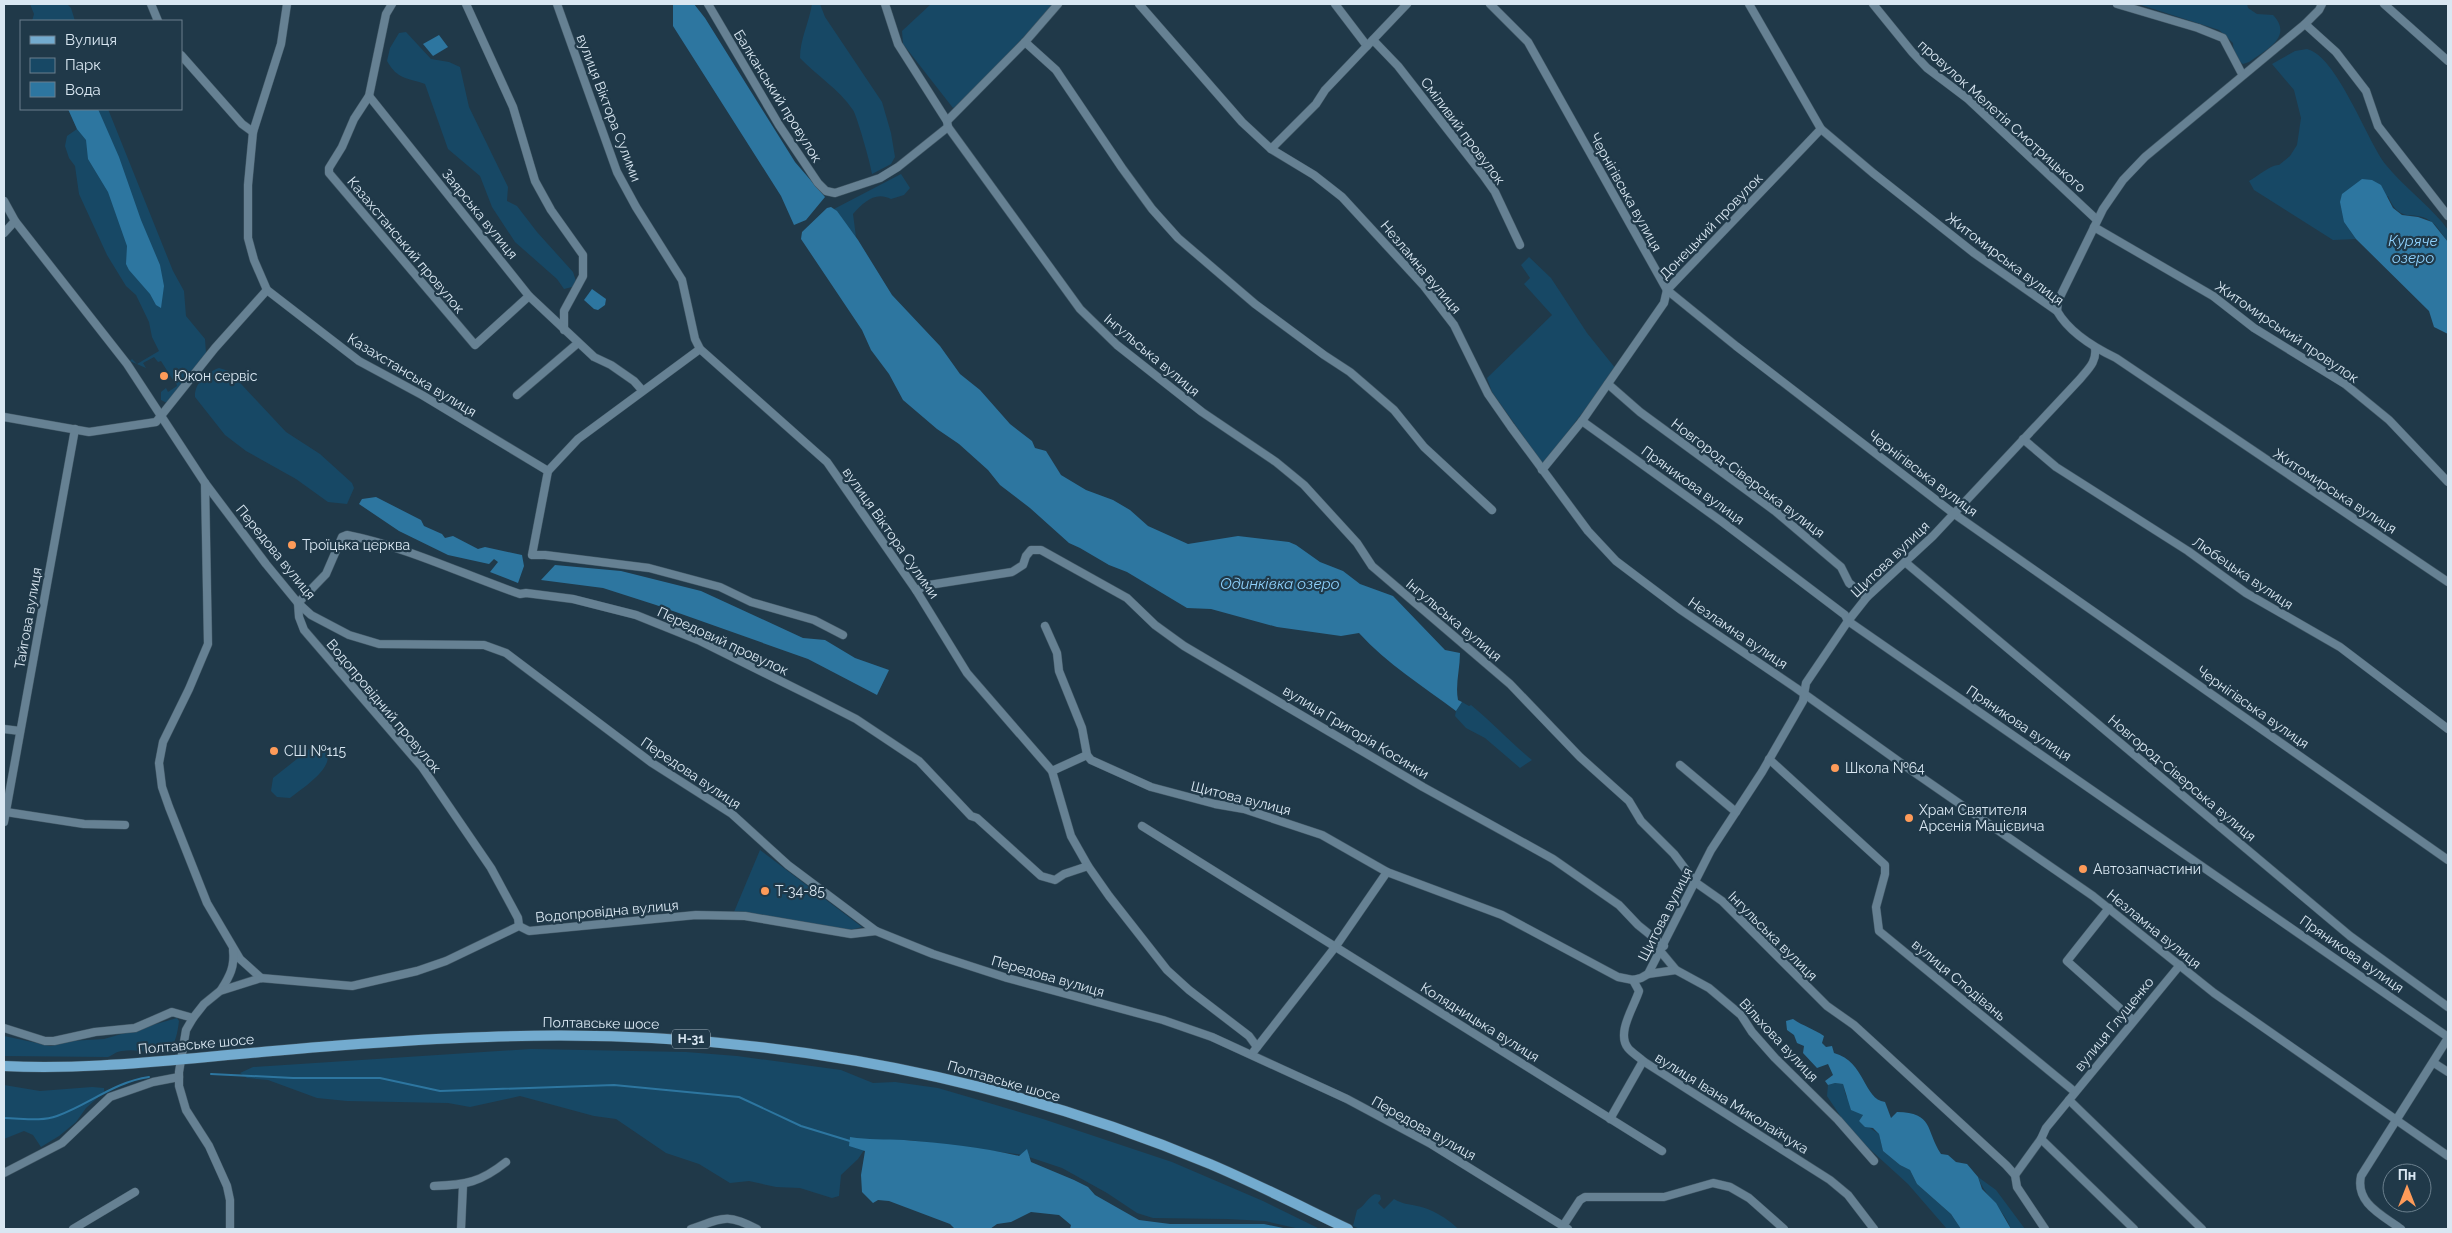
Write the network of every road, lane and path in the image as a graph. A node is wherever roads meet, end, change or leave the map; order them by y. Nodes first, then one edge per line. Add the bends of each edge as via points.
1 (151, 4) edge
2 (287, 4) edge
3 (392, 4) edge
4 (466, 4) edge
5 (557, 4) edge
6 (708, 4) edge
7 (885, 4) edge
8 (1058, 4) edge
9 (1139, 4) edge
10 (1335, 4) edge
11 (1407, 4) edge
12 (1490, 4) edge
13 (1749, 4) edge
14 (1873, 4) edge
15 (2117, 4) edge
16 (2322, 4) edge
17 (2384, 4) edge
18 (158, 20) edge
19 (2305, 24) junction
20 (1025, 42) junction
21 (1370, 43) junction
22 (182, 56) edge
23 (2448, 61) edge
24 (2242, 74) junction
25 (369, 96) junction
26 (947, 124) junction
27 (1821, 128) junction
28 (253, 132) junction
29 (1271, 149) junction
30 (4, 201) edge
31 (2448, 216) edge
32 (14, 220) junction
33 (2096, 223) junction
34 (4, 233) edge
35 (1520, 245) dead end
36 (268, 290) junction
37 (1667, 290) junction
38 (529, 296) junction
39 (2057, 311) junction
40 (564, 330) junction
41 (578, 343) junction
42 (2095, 348) junction
43 (700, 349) junction
44 (1608, 384) junction
45 (642, 390) junction
46 (517, 395) dead end
47 (159, 415) junction
48 (4, 417) edge
49 (1582, 422) junction
50 (75, 429) junction
51 (2023, 439) junction
52 (1542, 470) junction
53 (548, 471) junction
54 (2448, 482) edge
55 (205, 483) junction
56 (1492, 510) dead end
57 (1954, 513) junction
58 (1905, 562) junction
59 (2448, 582) edge
60 (916, 590) junction
61 (1867, 597) junction
62 (298, 603) junction
63 (1848, 621) junction
64 (1045, 626) dead end
65 (843, 635) dead end
66 (1804, 694) junction
67 (4, 729) edge
68 (2448, 729) edge
69 (20, 731) junction
70 (1087, 754) junction
71 (1769, 759) junction
72 (1680, 766) dead end
73 (1052, 771) junction
74 (6, 812) junction
75 (1736, 812) junction
76 (4, 822) edge
77 (125, 825) dead end
78 (1142, 826) dead end
79 (2448, 860) edge
80 (1088, 866) junction
81 (1387, 872) junction
82 (1696, 882) junction
83 (2109, 908) junction
84 (519, 926) junction
85 (876, 931) junction
86 (232, 945) junction
87 (1336, 946) junction
88 (1662, 949) junction
89 (2180, 965) junction
90 (1676, 970) junction
91 (1648, 974) junction
92 (261, 978) junction
93 (1633, 980) junction
94 (220, 990) junction
95 (2448, 1008) edge
96 (193, 1018) junction
97 (2133, 1020) junction
98 (4, 1028) edge
99 (2448, 1038) edge
100 (1257, 1047) junction
101 (1251, 1054) junction
102 (181, 1059) junction
103 (1644, 1061) junction
104 (2434, 1063) junction
105 (4, 1066) edge
106 (2448, 1072) edge
107 (179, 1077) junction
108 (2075, 1092) junction
109 (2069, 1100) junction
110 (1610, 1119) junction
111 (2398, 1120) junction
112 (2041, 1138) junction
113 (1662, 1152) dead end
114 (2448, 1156) edge
115 (1874, 1161) dead end
116 (506, 1162) dead end
117 (4, 1173) edge
118 (2015, 1175) junction
119 (434, 1186) dead end
120 (463, 1186) junction
121 (135, 1192) dead end
122 (1565, 1228) edge
123 (73, 1229) edge
124 (231, 1229) edge
125 (461, 1229) edge
126 (691, 1229) edge
127 (757, 1229) edge
128 (1348, 1229) edge
129 (1784, 1229) edge
130 (1874, 1229) edge
131 (2045, 1229) edge
132 (2134, 1229) edge
133 (2202, 1229) edge
134 (2401, 1229) edge

1 - 18 street
2 - 28 street, Казахстанська вулиця via 281,44
3 - 25 street via 386,14
4 - 40 street via 513,107 535,181 583,255 583,276 564,311
5 - 43 street, вулиця Віктора Сулими via 617,172 682,280
6 - 26 street, Балканський провулок via 779,125 826,191 834,193 880,178 898,167
7 - 26 street, Інгульська вулиця via 898,44
8 - 20 street
9 - 29 street, Незламна вулиця via 1242,122
10 - 21 street, Сміливий провулок
11 - 21 street
12 - 37 street, Чернігівська вулиця via 1528,42
13 - 27 street, Житомирська вулиця
14 - 33 street, провулок Мелетія Смотрицького via 1927,68 1968,99
15 - 24 street via 2223,38
16 - 19 street
17 - 23 street
19 - 24 street
19 - 31 street via 2336,52 2366,91 2378,126
20 - 26 street
20 - 56 street via 1056,70 1122,168 1178,238 1255,304 1350,372 1394,410 1424,447
21 - 29 street
21 - 35 street, Сміливий провулок via 1398,66 1495,192
22 - 28 street via 242,124
24 - 33 street via 2145,156 2115,191
25 - 38 street, Заярська вулиця
25 - 38 street, Казахстанський провулок via 328,168 329,173 475,345
26 - 82 street, Інгульська вулиця via 1086,315 1117,345 1202,412 1304,485 1357,543 1372,566 1510,684 1580,757 1629,801 1641,821
27 - 37 street, Донецький провулок
27 - 39 street, Житомирська вулиця via 1974,254
28 - 36 street, Казахстанська вулиця via 248,238
29 - 52 street, Незламна вулиця via 1314,175 1342,197 1424,286 1454,325 1488,394
30 - 32 street, Передова вулиця
32 - 34 street
32 - 47 street, Передова вулиця via 127,364
33 - 39 street via 2058,301
33 - 54 street, Житомирський провулок via 2345,384 2389,420
36 - 47 street
36 - 53 street, Казахстанська вулиця via 359,360
37 - 44 street, Донецький провулок via 1664,303
37 - 57 street, Чернігівська вулиця
38 - 40 street, Заярська вулиця
39 - 42 street, Житомирська вулиця
40 - 41 street, Заярська вулиця
41 - 45 street, Заярська вулиця via 594,357 612,364
41 - 46 street
42 - 51 street, Щитова вулиця via 2093,364
42 - 59 street, Житомирська вулиця via 2116,358
43 - 45 street
43 - 60 street, вулиця Віктора Сулими via 827,462
44 - 49 street, Донецький провулок
44 - 61 street, Новгород-Сіверська вулиця via 1640,412 1775,511 1841,567 1849,583
45 - 53 street via 578,439
47 - 50 street via 156,422 89,432
47 - 55 street, Передова вулиця
48 - 50 street
49 - 52 street, Донецький провулок
49 - 63 street, Пряникова вулиця via 1729,527 1845,615
50 - 69 street, Тайгова вулиця
51 - 57 street, Щитова вулиця
51 - 68 street, Любецька вулиця via 2056,467 2188,551 2246,593 2340,647
52 - 66 street, Незламна вулиця via 1588,532 1616,561
53 - 65 street via 532,556 649,568 720,587 751,602 814,620
55 - 62 street, Передова вулиця
55 - 86 street via 208,644 163,742 159,763 162,787 190,862 207,903
57 - 58 street, Щитова вулиця
57 - 79 street, Чернігівська вулиця
58 - 61 street, Щитова вулиця
58 - 95 street, Новгород-Сіверська вулиця via 2350,936
60 - 73 street, вулиця Віктора Сулими via 967,673
60 - 88 street, вулиця Григорія Косинки via 929,585 1012,572 1023,566 1031,550 1041,550 1135,603 1155,625 1184,646 1423,787 1553,859 1619,904
61 - 63 street, Щитова вулиця
62 - 80 street, Передовий провулок via 326,574 342,537 347,535 405,550 520,594 573,598 636,615 698,640 856,719 919,761 971,816 1040,876 1054,880
62 - 84 street, Водопровідний провулок via 304,630 422,767 491,868 518,918
62 - 85 street, Передова вулиця via 324,624 368,642 484,645 506,653 652,763 732,814 788,865
63 - 66 street, Щитова вулиця via 1806,683
63 - 99 street, Пряникова вулиця
64 - 70 street via 1082,728
66 - 71 street, Щитова вулиця
66 - 83 street, Незламна вулиця
67 - 69 street
69 - 74 street, Тайгова вулиця
70 - 73 street
70 - 81 street, Щитова вулиця via 1101,766 1152,787 1260,813 1322,835
71 - 75 street, Щитова вулиця
71 - 108 street, вулиця Сподівань via 1885,865 1876,907 1879,931
72 - 75 street
73 - 80 street, вулиця Віктора Сулими via 1071,836
74 - 76 street, Тайгова вулиця
74 - 77 street via 84,824
75 - 82 street, Щитова вулиця via 1711,850
78 - 87 street, Колядницька вулиця
80 - 100 street, вулиця Віктора Сулими via 1167,970 1249,1036
81 - 87 street
81 - 93 street, Щитова вулиця via 1502,915 1618,977
82 - 88 street, Щитова вулиця
82 - 118 street, Інгульська вулиця via 1722,901 1827,1006 1878,1046
83 - 89 street, Незламна вулиця
83 - 97 street via 2067,961
84 - 85 street, Водопровідна вулиця via 529,931 696,916 745,916 851,934
84 - 92 street, Водопровідна вулиця via 446,961 352,986
85 - 101 street, Передова вулиця via 1006,978 1163,1020
86 - 92 street via 240,959
86 - 94 street, Водопровідна вулиця via 234,961 230,976
87 - 100 street
87 - 110 street, Колядницька вулиця
88 - 90 street, вулиця Григорія Косинки
88 - 91 street, Щитова вулиця
89 - 97 street, вулиця Глущенко
89 - 111 street, Незламна вулиця
90 - 91 street
90 - 115 street, Вільхова вулиця via 1709,988 1741,1015 1764,1045
91 - 93 street, Щитова вулиця
92 - 94 street, Водопровідна вулиця
93 - 103 street, вулиця Івана Миколайчука via 1639,991 1624,1031 1624,1040 1628,1048
94 - 96 street, Водопровідна вулиця
96 - 98 street via 172,1012 135,1028 54,1041
96 - 102 street, Водопровідна вулиця via 186,1030
97 - 108 street, вулиця Глущенко
99 - 104 street
100 - 101 street
101 - 122 street, Передова вулиця via 1431,1144
102 - 105 main road, Полтавське шосе / Н-31 via 93,1066
102 - 107 street, Водопровідна вулиця
102 - 128 main road, Полтавське шосе / Н-31 via 484,1037 610,1035 722,1042 850,1059 952,1080 1092,1120 1210,1164
103 - 110 street
103 - 130 street, вулиця Івана Миколайчука via 1830,1180 1848,1195
104 - 106 street
104 - 111 street
107 - 117 street via 110,1097 62,1143
107 - 124 street, Водопровідна вулиця via 186,1110 209,1146 227,1186
108 - 109 street, вулиця Глущенко
109 - 112 street, вулиця Глущенко
109 - 133 street
110 - 113 street, Колядницька вулиця
111 - 114 street, Незламна вулиця
111 - 134 street via 2362,1176 2360,1192 2364,1199
112 - 118 street, вулиця Глущенко
112 - 132 street
116 - 120 street via 487,1177
118 - 131 street, Інгульська вулиця via 2017,1187
119 - 120 street
120 - 125 street
121 - 123 street
122 - 129 street via 1580,1200 1586,1197 1664,1197 1713,1183 1730,1187 1749,1198
126 - 127 street via 729,1218

